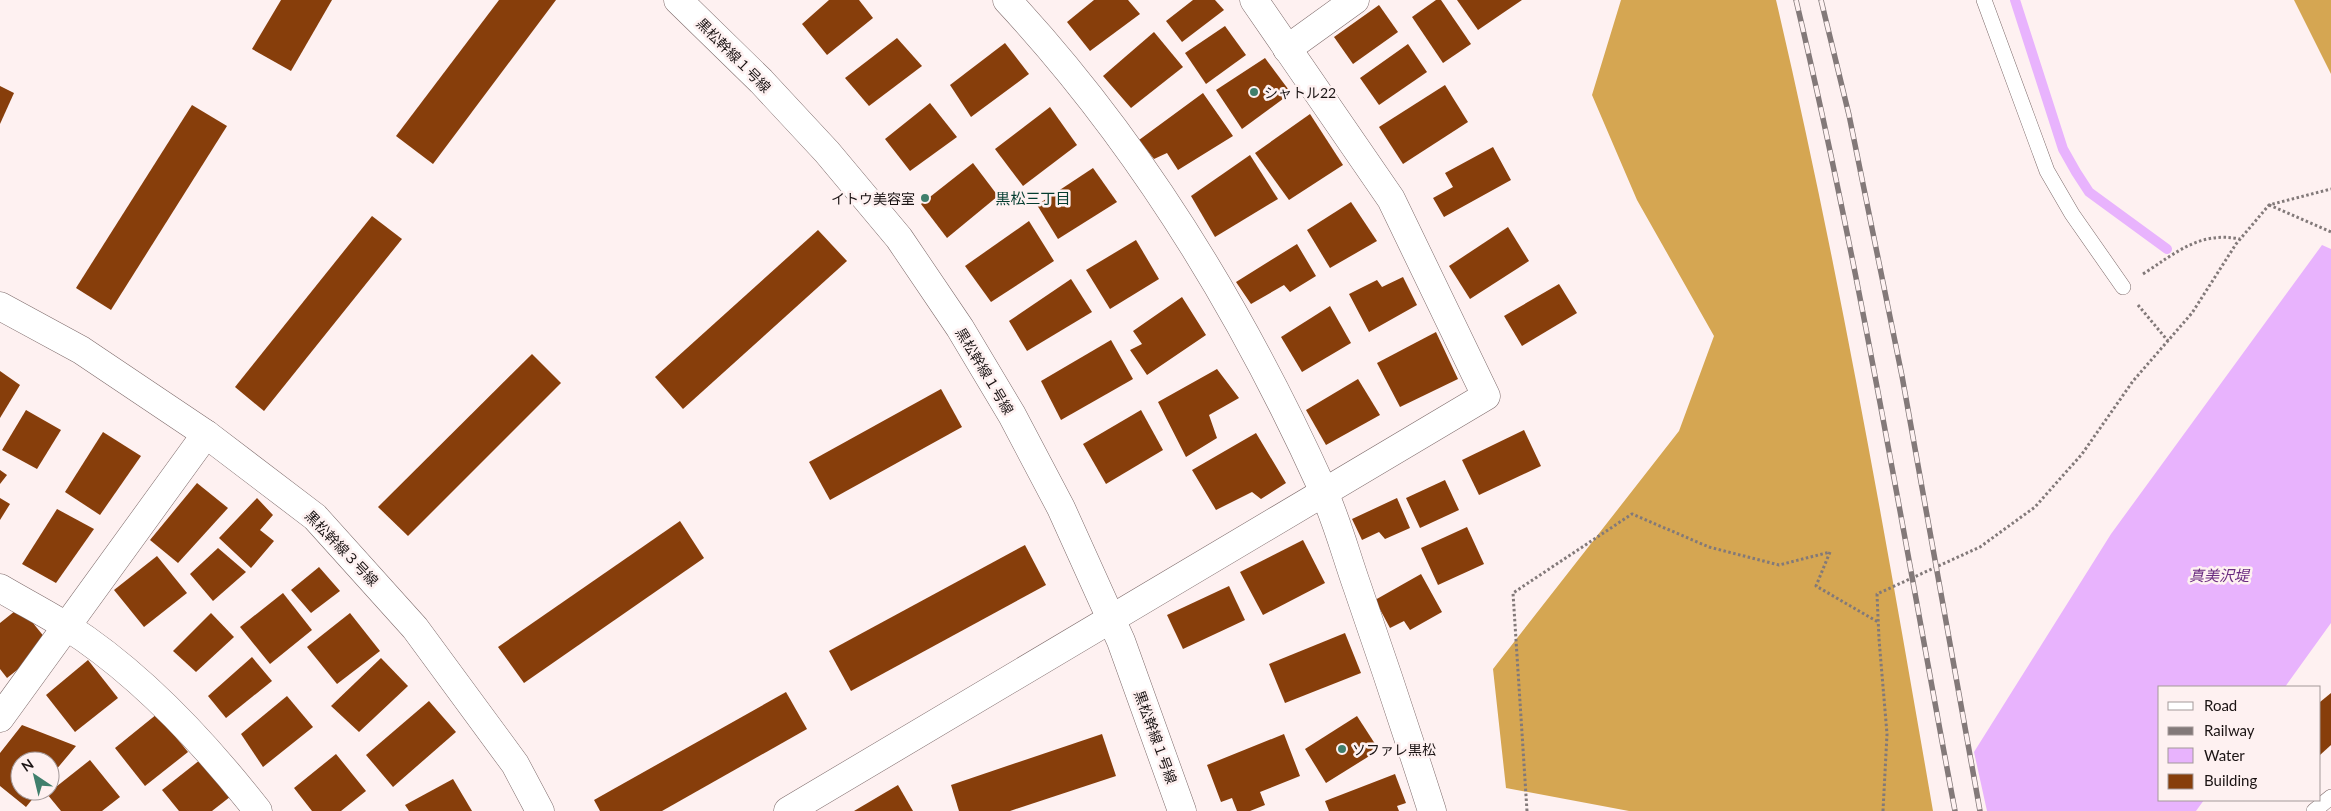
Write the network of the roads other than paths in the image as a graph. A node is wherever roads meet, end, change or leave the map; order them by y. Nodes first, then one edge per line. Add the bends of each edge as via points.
1 (678, 0) edge
2 (1007, 0) edge
3 (1254, 0) edge
4 (1355, 0) edge
5 (1984, 0) edge
6 (1287, 49) junction
7 (2124, 287) road end
8 (0, 306) edge
9 (206, 434) junction
10 (1324, 492) junction
11 (0, 588) edge
12 (1111, 618) junction
13 (67, 626) junction
14 (0, 718) edge
15 (2331, 797) edge
16 (258, 811) edge
17 (540, 811) edge
18 (788, 811) edge
19 (1182, 811) edge
20 (1432, 811) edge
21 (2314, 811) edge

1 - 12 street, 黒松幹線１号線 via 768,88 899,238 960,328 1012,415 1061,508
2 - 10 street via 1038,33 1103,115 1160,194 1257,356
3 - 6 street
4 - 6 street
5 - 7 lane via 2047,171 2072,214
6 - 10 street via 1391,199 1486,396
8 - 9 street, 黒松幹線３号線 via 81,350
9 - 13 street
9 - 17 street, 黒松幹線３号線 via 315,517 415,628 515,764
10 - 12 street
10 - 20 street
11 - 13 street
12 - 18 street
12 - 19 street, 黒松幹線１号線
13 - 14 street
13 - 16 street via 115,661 176,717
15 - 21 lane

